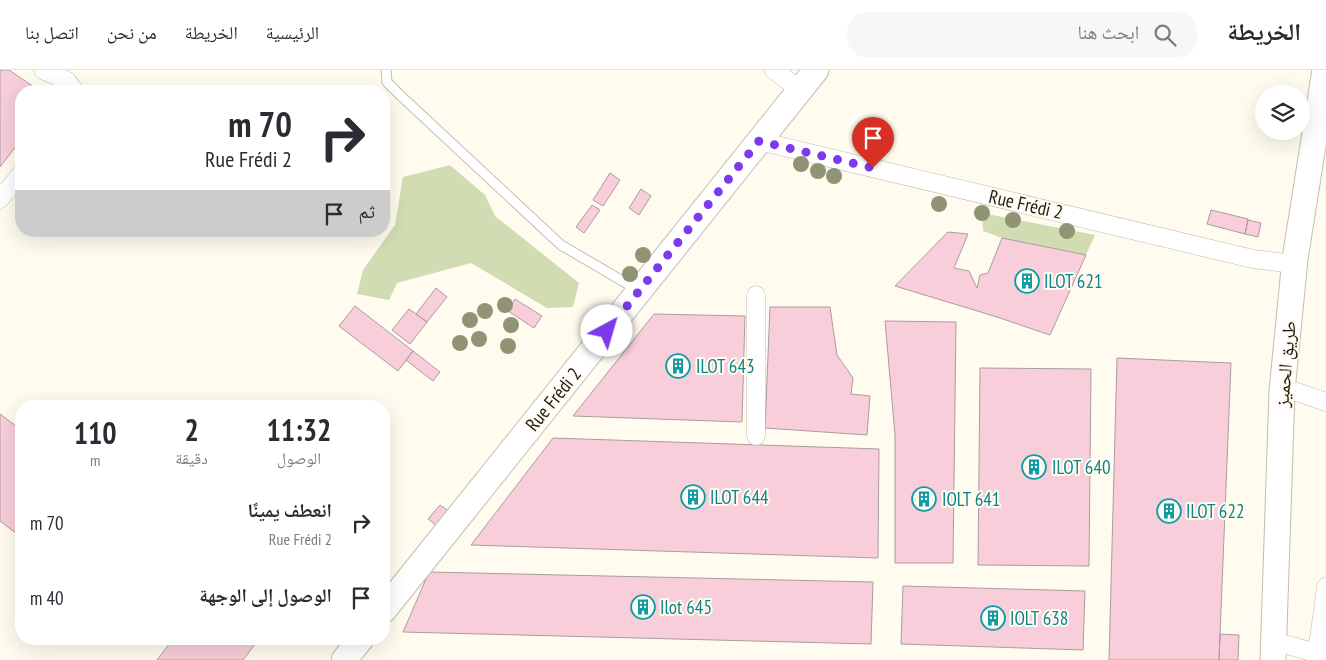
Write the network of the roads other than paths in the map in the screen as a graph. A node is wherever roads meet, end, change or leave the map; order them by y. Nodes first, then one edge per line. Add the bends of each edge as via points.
1 (43, 70) edge
2 (386, 70) edge
3 (774, 70) edge
4 (816, 70) edge
5 (1324, 70) edge
6 (70, 85) edge
7 (390, 85) edge
8 (390, 85) edge
9 (800, 90) junction
10 (759, 141) junction
11 (1326, 156) edge
12 (15, 181) edge
13 (0, 199) edge
14 (1294, 264) junction
15 (639, 291) junction
16 (756, 295) dead end
17 (1297, 392) junction
18 (1326, 402) edge
19 (756, 436) dead end
20 (1326, 587) edge
21 (390, 602) edge
22 (1283, 655) edge
23 (1322, 655) edge

1 - 6 street
2 - 7 lane
3 - 9 street
4 - 9 main road, Rue Frédi 2
5 - 14 main road, طريق الحميز
8 - 15 lane via 561,245
9 - 10 main road, Rue Frédi 2
10 - 14 street, Rue Frédi 2 via 1253,258
10 - 15 main road, Rue Frédi 2
11 - 17 main road, طريق الحميز via 1309,261
12 - 13 street
14 - 22 main road, طريق الحميز via 1282,391
15 - 21 main road, Rue Frédi 2
16 - 19 street
17 - 18 street
17 - 22 main road, طريق الحميز
20 - 23 street
22 - 23 street

